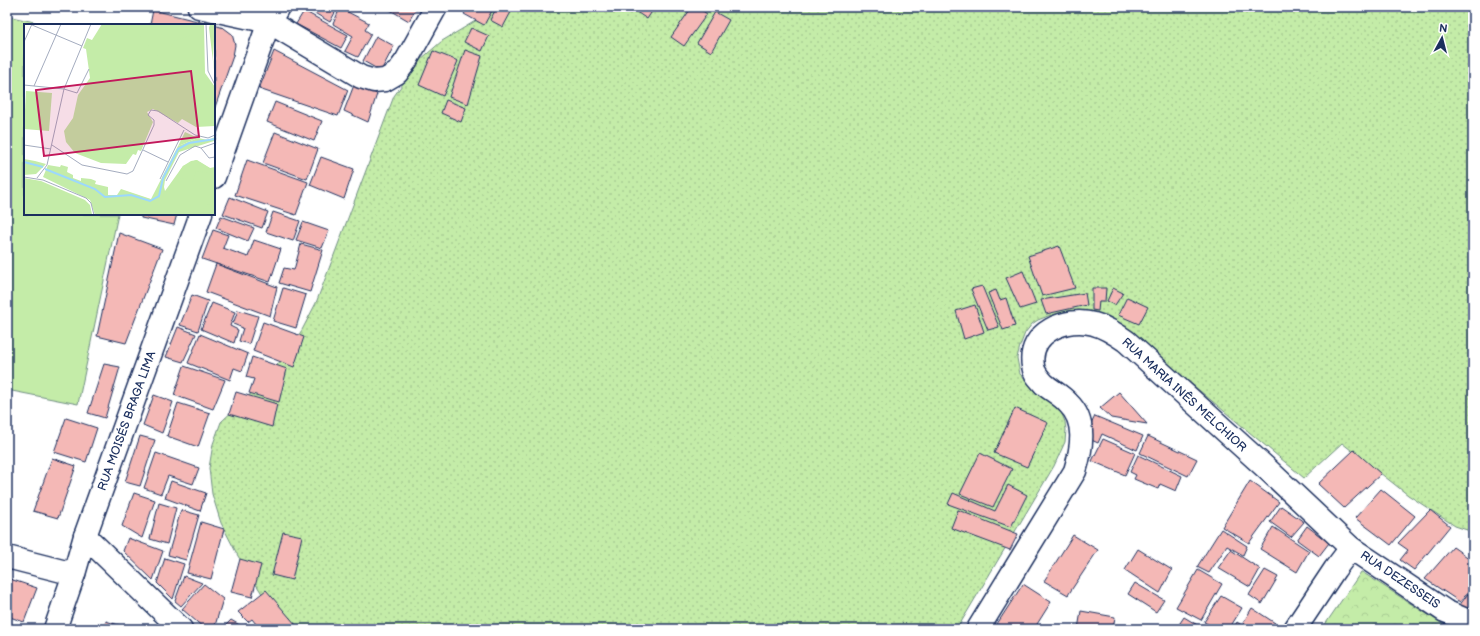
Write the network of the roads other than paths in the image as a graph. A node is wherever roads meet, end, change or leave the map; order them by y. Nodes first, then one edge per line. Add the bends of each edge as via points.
1 (199, 7) edge
2 (436, 7) edge
3 (273, 15) edge
4 (215, 174) edge
5 (201, 215) edge
6 (85, 536) junction
7 (1351, 548) junction
8 (7, 557) edge
9 (74, 574) junction
10 (1473, 623) edge
11 (54, 629) edge
12 (181, 629) edge
13 (978, 629) edge
14 (1295, 629) edge

1 - 3 street
2 - 3 street via 398,73 385,80 374,81 361,78
3 - 4 street
5 - 6 street, RUA MOISÉS BRAGA LIMA
6 - 9 street, RUA MOISÉS BRAGA LIMA
6 - 12 street
7 - 10 street, RUA DEZESSEIS via 1445,611
7 - 13 street, RUA MARIA INÊS MELCHIOR via 1126,341 1094,324 1070,322 1053,328 1041,338 1034,350 1033,365 1035,373 1050,390 1068,403 1079,419 1082,431 1078,462 1075,471
7 - 14 street, RUA DEZESSEIS
8 - 9 street
9 - 11 street, RUA MOISÉS BRAGA LIMA

